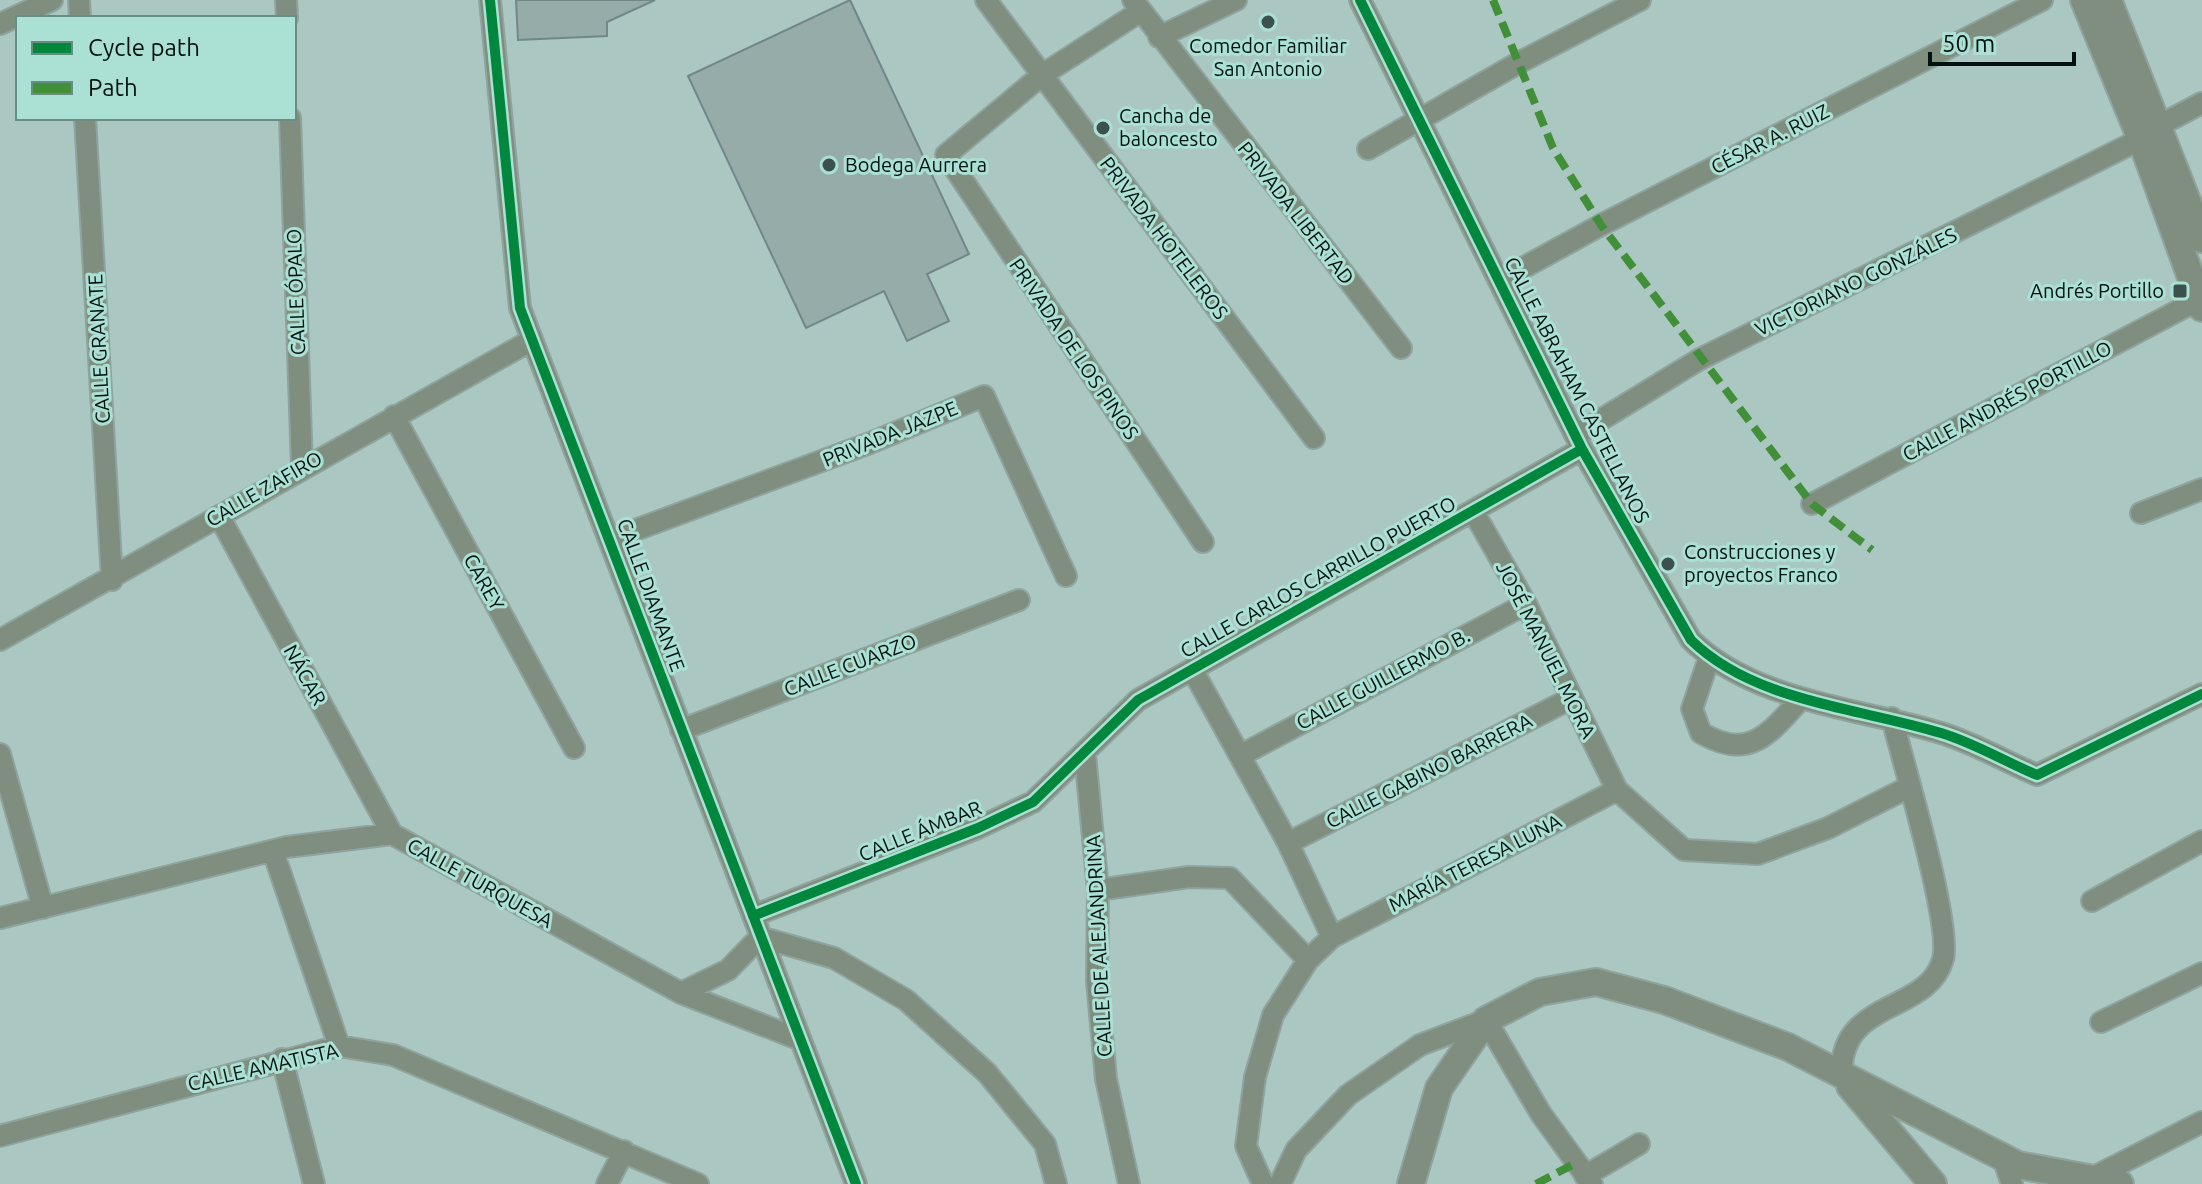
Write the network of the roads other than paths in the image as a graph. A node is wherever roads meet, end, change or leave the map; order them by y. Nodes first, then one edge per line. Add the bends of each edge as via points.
1 (52, 0) edge
2 (490, 0) edge
3 (986, 0) edge
4 (1236, 0) edge
5 (1360, 0) edge
6 (1640, 0) edge
7 (2042, 0) edge
8 (2084, 0) edge
9 (2108, 0) edge
10 (1137, 6) edge
11 (17, 16) edge
12 (1159, 37) junction
13 (1042, 75) junction
14 (2202, 103) edge
15 (85, 120) edge
16 (290, 120) edge
17 (1420, 120) junction
18 (2150, 132) junction
19 (1368, 149) dead end
20 (2202, 239) edge
21 (1499, 281) junction
22 (2201, 302) edge
23 (530, 341) junction
24 (1401, 348) dead end
25 (394, 416) junction
26 (1314, 438) dead end
27 (1579, 442) junction
28 (302, 467) junction
29 (2202, 489) edge
30 (1812, 504) dead end
31 (1473, 511) junction
32 (2141, 513) dead end
33 (219, 516) junction
34 (611, 539) junction
35 (1203, 542) dead end
36 (1066, 576) dead end
37 (112, 580) junction
38 (1019, 600) dead end
39 (1526, 604) junction
40 (0, 640) edge
41 (1709, 658) junction
42 (1192, 669) junction
43 (2202, 694) edge
44 (1570, 699) junction
45 (1800, 700) junction
46 (1892, 718) junction
47 (681, 730) junction
48 (574, 748) dead end
49 (0, 754) edge
50 (1085, 754) junction
51 (1241, 755) junction
52 (1909, 787) junction
53 (1617, 790) junction
54 (392, 834) junction
55 (2202, 841) edge
56 (1288, 843) junction
57 (273, 851) junction
58 (1098, 890) junction
59 (2092, 901) dead end
60 (43, 908) junction
61 (753, 916) junction
62 (0, 918) edge
63 (760, 937) junction
64 (1332, 937) junction
65 (1308, 960) junction
66 (2202, 973) edge
67 (681, 993) junction
68 (1486, 1020) junction
69 (2101, 1022) dead end
70 (801, 1040) junction
71 (339, 1046) junction
72 (282, 1059) junction
73 (1842, 1077) junction
74 (2202, 1122) edge
75 (0, 1136) edge
76 (1639, 1144) dead end
77 (624, 1151) junction
78 (2014, 1173) edge
79 (2094, 1177) junction
80 (1588, 1180) edge
81 (314, 1184) edge
82 (607, 1184) edge
83 (698, 1184) edge
84 (856, 1184) edge
85 (1056, 1184) edge
86 (1129, 1184) edge
87 (1263, 1184) edge
88 (1280, 1184) edge
89 (1411, 1184) edge
90 (1933, 1184) edge
91 (2120, 1184) edge

1 - 11 street
2 - 23 street, CALLE DIAMANTE via 520,308
3 - 13 street, PRIVADA HOTELEROS
4 - 12 street
5 - 17 street, CALLE ABRAHAM CASTELLANOS
6 - 17 street
7 - 21 street, CÉSAR A. RUIZ
8 - 18 street
9 - 18 street
10 - 12 street, PRIVADA LIBERTAD
10 - 13 street
12 - 24 street, PRIVADA LIBERTAD
13 - 26 street, PRIVADA HOTELEROS
13 - 35 street, PRIVADA DE LOS PINOS via 946,155
14 - 18 street, VICTORIANO GONZÁLES
15 - 37 street, CALLE GRANATE
16 - 28 street, CALLE ÓPALO
17 - 19 street
17 - 21 street, CALLE ABRAHAM CASTELLANOS
18 - 20 street
18 - 22 street
18 - 27 street, VICTORIANO GONZÁLES via 1700,359
21 - 27 street, CALLE ABRAHAM CASTELLANOS
22 - 30 street, CALLE ANDRÉS PORTILLO
23 - 25 street, CALLE ZAFIRO
23 - 34 street, CALLE DIAMANTE
25 - 28 street, CALLE ZAFIRO
25 - 48 street, CAREY
27 - 31 street, CALLE CARLOS CARRILLO PUERTO
27 - 41 street, CALLE ABRAHAM CASTELLANOS via 1691,640
28 - 33 street, CALLE ZAFIRO
29 - 32 street
31 - 39 street, JOSÉ MANUEL MORA
31 - 42 street, CALLE CARLOS CARRILLO PUERTO
33 - 37 street, CALLE ZAFIRO
33 - 54 street, NÁCAR
34 - 36 street, PRIVADA JAZPE via 984,396
34 - 47 street, CALLE DIAMANTE
37 - 40 street, CALLE ZAFIRO
38 - 47 street, CALLE CUARZO
39 - 44 street, JOSÉ MANUEL MORA
39 - 51 street, CALLE GUILLERMO B.
41 - 45 street, CALLE ABRAHAM CASTELLANOS
41 - 45 street via 1692,709 1701,733 1722,745 1748,745 1772,730
42 - 50 street, CALLE CARLOS CARRILLO PUERTO via 1138,700
42 - 51 street
43 - 46 street, CALLE ABRAHAM CASTELLANOS via 2037,775 1946,734
44 - 53 street, JOSÉ MANUEL MORA
44 - 56 street, CALLE GABINO BARRERA
45 - 46 street, CALLE ABRAHAM CASTELLANOS
46 - 52 street
47 - 61 street, CALLE DIAMANTE
49 - 60 street
50 - 58 street, CALLE DE ALEJANDRINA
50 - 61 street, CALLE ÁMBAR via 1033,802
51 - 56 street
52 - 53 street via 1828,828 1758,854 1684,850
52 - 73 street via 1940,913 1943,959 1924,989 1866,1019 1841,1055
53 - 64 street, MARÍA TERESA LUNA
54 - 57 street, CALLE TURQUESA
54 - 67 street, CALLE TURQUESA
55 - 59 street
56 - 64 street
57 - 60 street, CALLE TURQUESA
57 - 71 street
58 - 65 street via 1189,877 1230,878
58 - 86 street, CALLE DE ALEJANDRINA via 1097,981 1106,1079
60 - 62 street, CALLE TURQUESA
61 - 63 street, CALLE DIAMANTE
63 - 67 street via 728,970
63 - 70 street, CALLE DIAMANTE
63 - 85 street via 834,958 906,1000 987,1073 1045,1144
64 - 65 street, MARÍA TERESA LUNA
65 - 87 street, MARÍA TERESA LUNA via 1273,1015 1255,1077 1246,1146
66 - 69 street
67 - 70 street, CALLE TURQUESA
68 - 73 street via 1540,992 1596,982 1664,1000 1788,1047
68 - 80 street via 1541,1114
68 - 88 street via 1420,1045 1348,1095 1296,1150
68 - 89 street via 1439,1088
70 - 84 street, CALLE DIAMANTE
71 - 72 street, CALLE AMATISTA
71 - 77 street, CALLE AMATISTA via 393,1055
72 - 75 street, CALLE AMATISTA
72 - 81 street
73 - 78 street
73 - 90 street
74 - 79 street
76 - 80 street
77 - 82 street
77 - 83 street, CALLE AMATISTA
78 - 79 street
79 - 91 street

